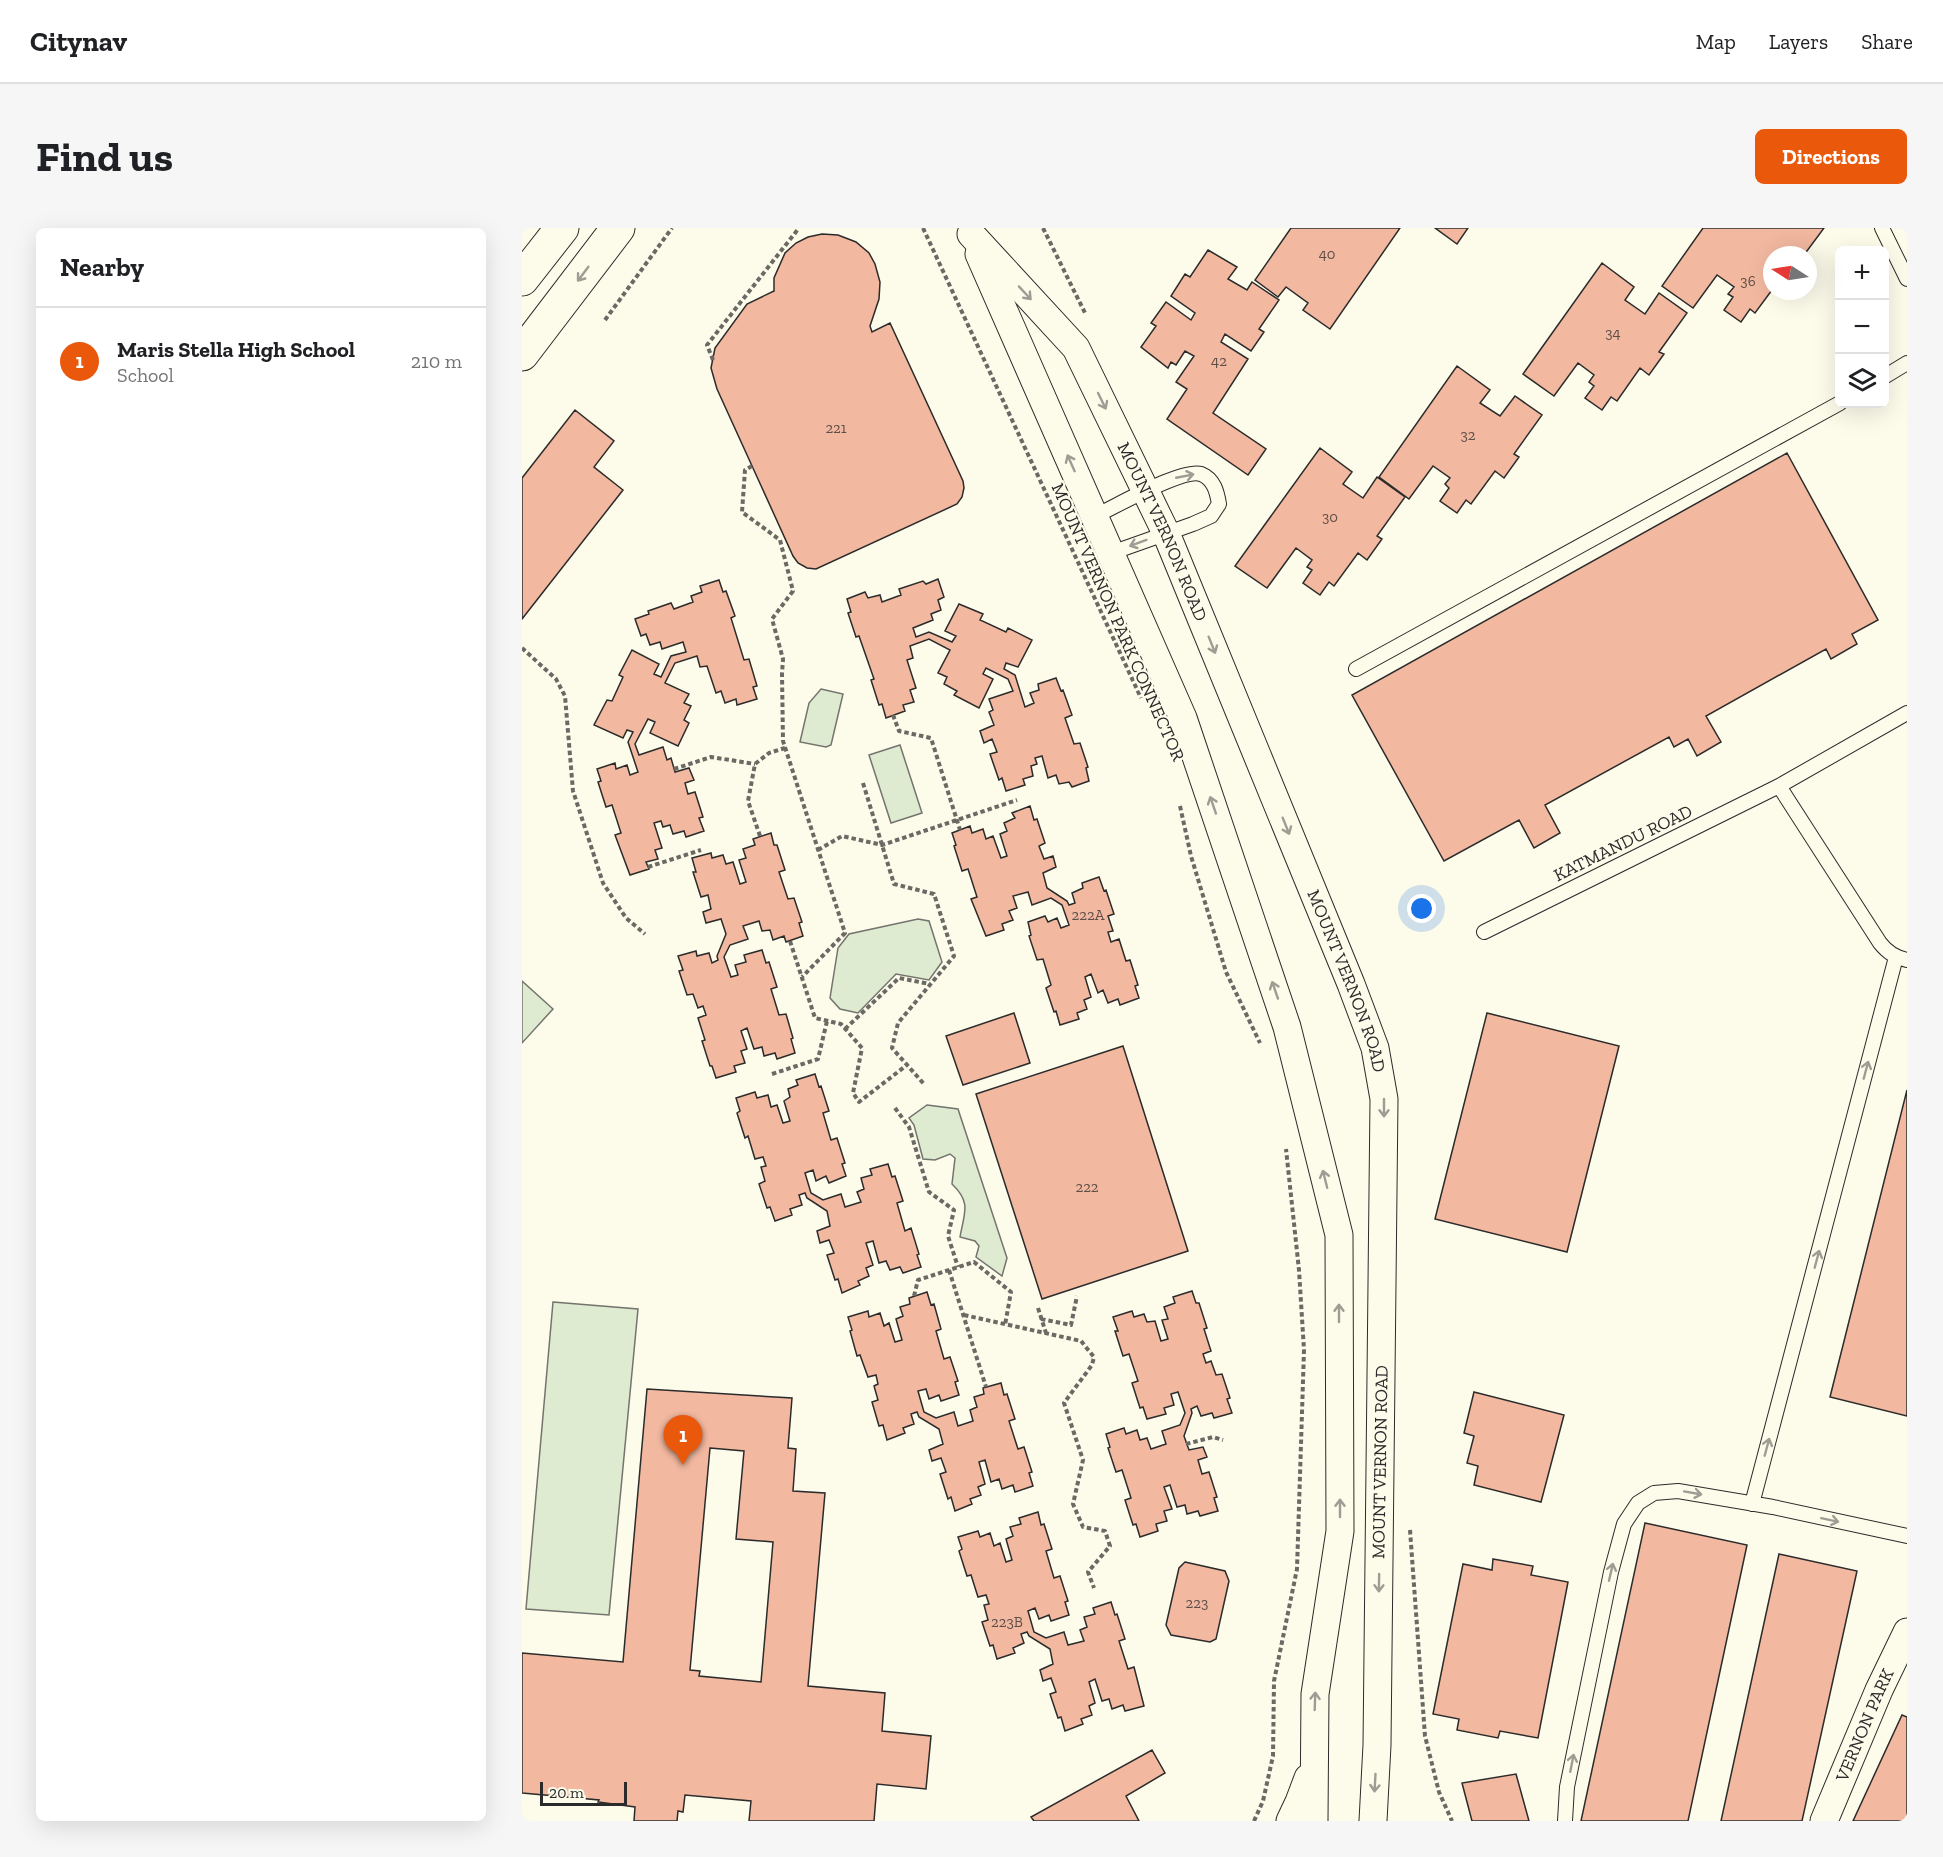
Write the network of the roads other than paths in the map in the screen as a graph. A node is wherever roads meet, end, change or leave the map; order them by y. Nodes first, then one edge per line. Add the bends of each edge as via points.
1 (562, 228) edge
2 (618, 228) edge
3 (1882, 228) edge
4 (969, 231) edge
5 (522, 279) edge
6 (1907, 279) edge
7 (522, 354) edge
8 (1907, 363) edge
9 (1889, 373) edge
10 (1835, 405) edge
11 (1146, 491) junction
12 (1095, 516) junction
13 (1166, 533) junction
14 (1111, 553) junction
15 (1356, 669) dead end
16 (1907, 713) edge
17 (1779, 786) junction
18 (1484, 932) dead end
19 (1902, 958) edge
20 (1383, 1230) junction
21 (1339, 1235) junction
22 (1752, 1504) junction
23 (1907, 1536) edge
24 (1907, 1632) edge
25 (1314, 1759) junction
26 (1290, 1821) edge
27 (1314, 1821) edge
28 (1373, 1821) edge
29 (1565, 1821) edge
30 (1824, 1821) edge

1 - 5 highway
2 -> 7 highway
3 - 6 lane
4 -> 11 street, MOUNT VERNON ROAD via 1076,348
12 -> 4 street, MOUNT VERNON ROAD
8 - 9 lane
10 - 15 lane
11 - 12 lane
11 - 13 street, MOUNT VERNON ROAD
11 -> 13 lane via 1190,473 1202,474 1217,492 1219,504 1211,516
12 - 14 street, MOUNT VERNON ROAD
13 -> 14 lane
13 -> 20 street, MOUNT VERNON ROAD via 1375,1048 1384,1099
21 -> 14 street, MOUNT VERNON ROAD via 1280,1005 1184,718
16 - 17 lane, KATMANDU ROAD
17 - 18 lane, KATMANDU ROAD
17 - 19 lane via 1881,943 1887,951
22 -> 19 lane
20 - 21 street
20 -> 28 street, MOUNT VERNON ROAD
25 -> 21 street, MOUNT VERNON ROAD via 1314,1694 1340,1531
22 -> 23 lane
29 -> 22 lane via 1567,1787 1624,1524 1638,1503 1654,1493 1678,1491
24 - 30 street, VERNON PARK
25 - 26 street
25 - 27 street, MOUNT VERNON ROAD

